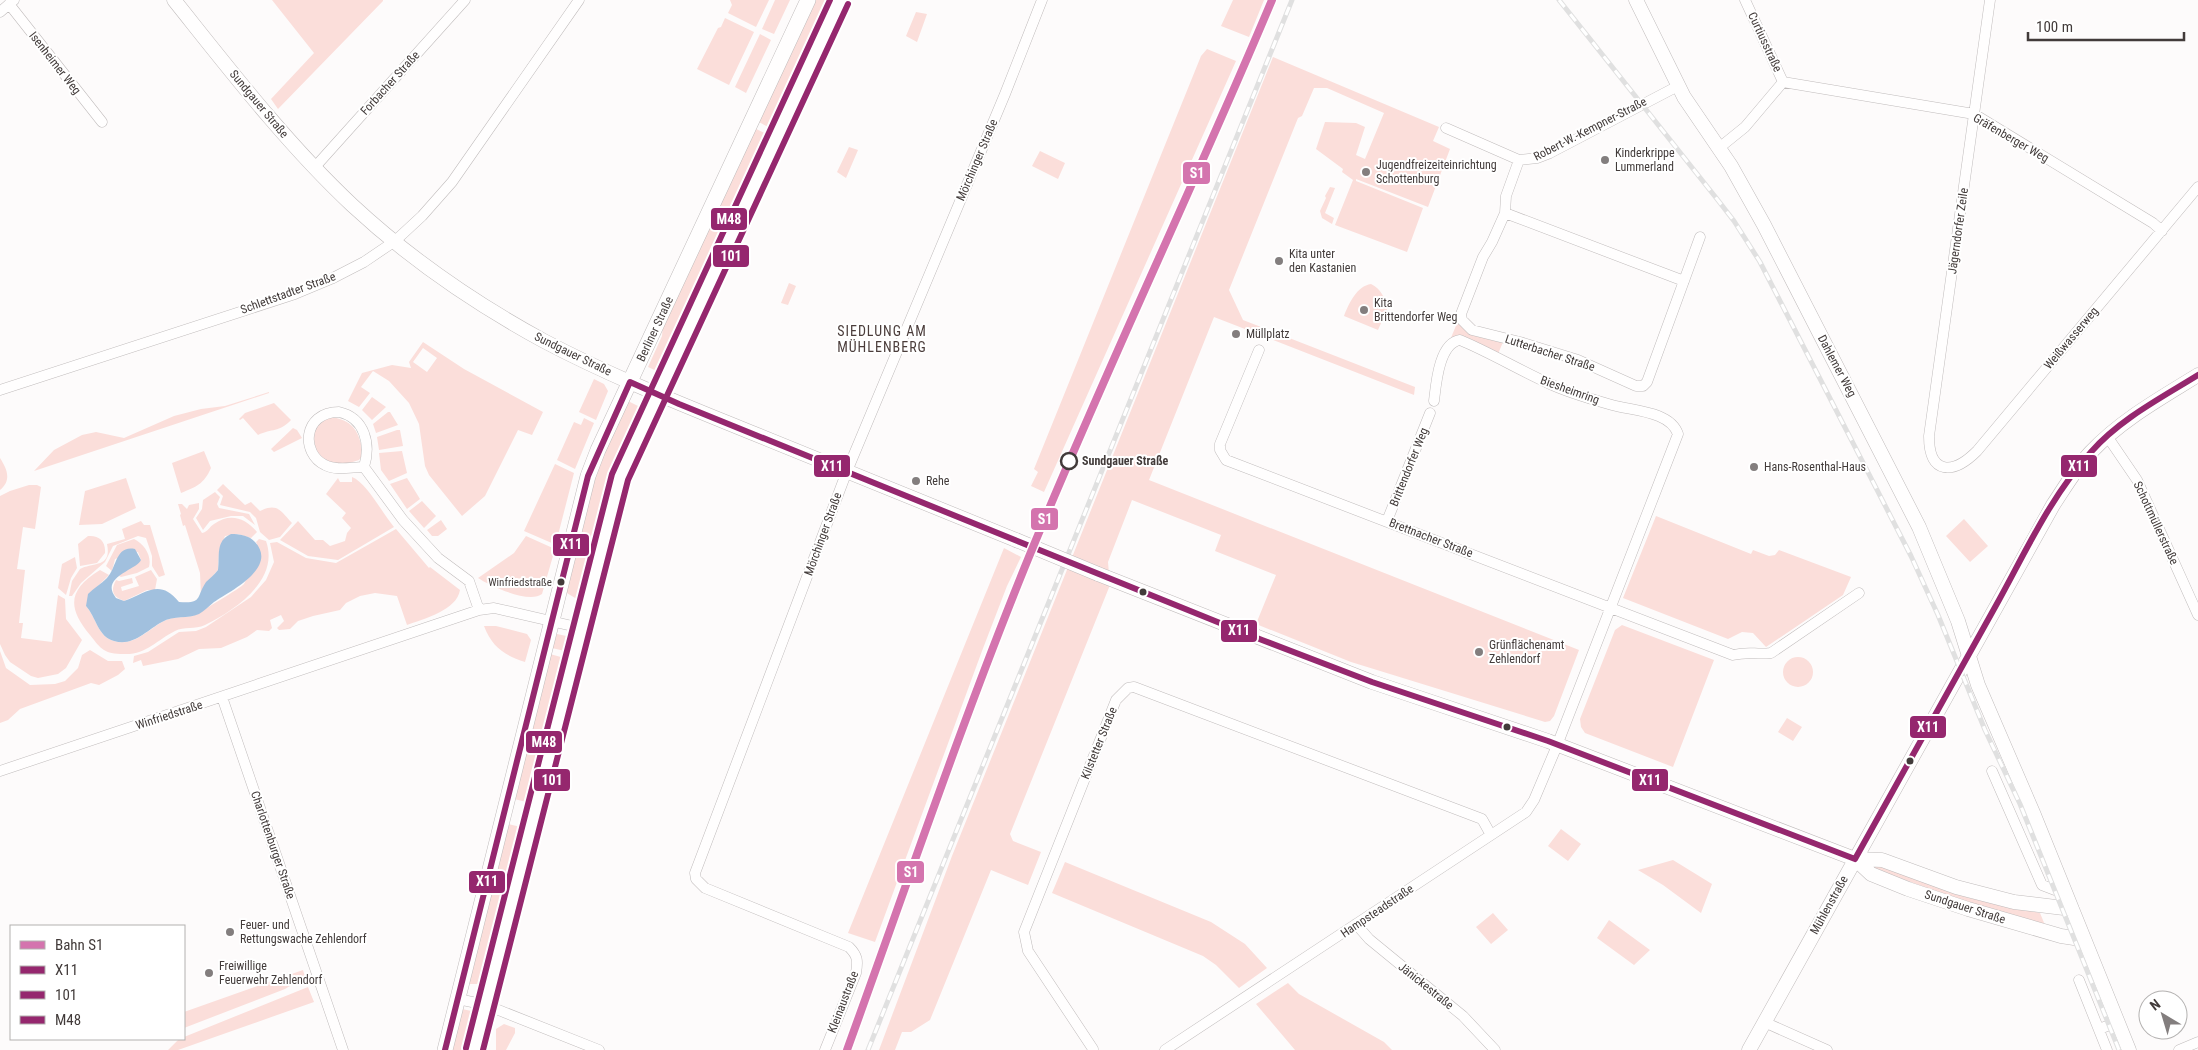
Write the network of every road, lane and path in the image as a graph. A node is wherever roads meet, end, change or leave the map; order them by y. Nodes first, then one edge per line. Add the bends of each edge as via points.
1 (174, 0) edge
2 (465, 0) edge
3 (579, 0) edge
4 (808, 0) edge
5 (840, 0) edge
6 (1042, 0) edge
7 (1636, 0) edge
8 (1745, 0) edge
9 (1990, 0) edge
10 (12, 2) edge
11 (0, 12) edge
12 (1783, 82) junction
13 (1678, 86) junction
14 (1974, 114) junction
15 (102, 122) dead end
16 (1446, 128) dead end
17 (1719, 148) junction
18 (1520, 160) junction
19 (315, 167) junction
20 (2198, 187) edge
21 (1505, 213) junction
22 (2162, 231) junction
23 (1700, 238) dead end
24 (394, 241) junction
25 (1684, 281) junction
26 (1259, 350) dead end
27 (2198, 375) edge
28 (630, 382) junction
29 (0, 390) edge
30 (656, 394) junction
31 (1434, 401) dead end
32 (1430, 413) dead end
33 (2107, 436) junction
34 (1934, 461) joint
35 (364, 467) junction
36 (847, 471) junction
37 (1651, 501) joint
38 (1387, 521) junction
39 (1860, 593) dead end
40 (1610, 607) junction
41 (479, 610) junction
42 (2198, 615) edge
43 (553, 621) junction
44 (581, 628) junction
45 (1968, 655) junction
46 (222, 697) junction
47 (1557, 744) junction
48 (0, 771) edge
49 (1992, 771) dead end
50 (1491, 835) junction
51 (1855, 859) junction
52 (2063, 888) junction
53 (2072, 909) junction
54 (1356, 924) junction
55 (2083, 937) junction
56 (856, 954) joint
57 (2078, 980) dead end
58 (458, 999) junction
59 (486, 1005) junction
60 (1764, 1022) junction
61 (2118, 1022) junction
62 (2099, 1028) junction
63 (2198, 1042) edge
64 (1093, 1049) dead end
65 (343, 1050) edge
66 (444, 1050) edge
67 (474, 1050) edge
68 (599, 1050) edge
69 (825, 1050) edge
70 (1165, 1050) edge
71 (1495, 1050) edge
72 (1749, 1050) edge
73 (1827, 1050) edge
74 (2107, 1050) edge
75 (2129, 1050) edge
76 (2178, 1050) edge

1 - 19 street, Sundgauer Straße via 266,113
2 - 19 street, Forbacher Straße
3 - 24 street, Schlettstadter Straße via 452,182
4 - 28 main road, Berliner Straße
5 - 30 main road
6 - 36 street, Mörchinger Straße
7 - 13 street, Dahlemer Weg
8 - 12 street, Curtiusstraße
9 - 14 street, Jägerndorfer Zeile
10 - 11 street
10 - 15 street, Isenheimer Weg
12 - 14 street, Gräfenberger Weg
12 - 17 street, Curtiusstraße via 1746,127
13 - 17 street, Dahlemer Weg
13 - 18 street, Robert-W.-Kempner-Straße via 1550,152
14 - 22 street, Gräfenberger Weg
14 - 34 street, Jägerndorfer Zeile via 1929,436 1929,451
16 - 18 street, Robert-W.-Kempner-Straße
17 - 45 street, Dahlemer Weg via 1764,225 1914,518 1958,621
18 - 21 street, Lutterbacher Straße via 1506,196
19 - 24 street, Sundgauer Straße via 351,205
20 - 22 street, Weißwasserweg
21 - 25 street
21 - 25 street, Lutterbacher Straße via 1482,257 1461,314 1462,320 1472,330 1578,360 1636,386 1643,386
22 - 34 street, Weißwasserweg via 1977,451 1958,465 1944,467
23 - 25 street, Lutterbacher Straße
24 - 28 street, Sundgauer Straße via 497,313 544,341
24 - 29 street, Schlettstadter Straße via 364,262 295,294
26 - 38 street, Brettnacher Straße via 1220,444 1226,460
27 - 33 street, Mühlenstraße
28 - 30 street, Sundgauer Straße
28 - 43 main road, Berliner Straße via 588,476
30 - 36 street, Sundgauer Straße
30 - 44 main road via 620,477
31 - 37 street, Biesheimring via 1438,372 1448,347 1460,340 1564,390 1655,414 1668,420 1678,434
32 - 38 street, Brittendorfer Weg
33 - 42 street, Schottmüllerstraße via 2137,480
33 - 45 street, Mühlenstraße via 2079,467 2052,505
35 - 35 street via 368,445 356,421 339,412 328,412 315,419 310,438 317,459 330,467
35 - 41 street via 376,480 386,500 438,558 469,581
36 - 47 street, Sundgauer Straße, bridge via 1372,682
36 - 56 street, Mörchinger Straße via 695,876 705,888 849,947
37 - 40 street, Hampsteadstraße
38 - 40 street, Brettnacher Straße
39 - 40 street, Brettnacher Straße via 1771,653 1760,655 1747,651 1733,655
40 - 47 street, Hampsteadstraße
41 - 43 street, Winfriedstraße via 494,608
41 - 46 street, Winfriedstraße
43 - 44 street, Winfriedstraße
43 - 58 main road, Berliner Straße
44 - 59 main road
45 - 51 street, Mühlenstraße
45 - 52 street, Dahlemer Weg
46 - 48 street, Winfriedstraße
46 - 65 street, Charlottenburger Straße
47 - 50 street, Hampsteadstraße via 1526,812
47 - 51 street, Sundgauer Straße
49 - 52 street via 2042,885 2055,890
50 - 54 street, Hampsteadstraße
50 - 64 street, Kilstetter Straße via 1482,819 1134,687 1128,688 1116,700 1024,932 1028,951
51 - 53 street, Sundgauer Straße via 1882,860 1947,884 2000,898
51 - 55 street, Sundgauer Straße via 1871,874 1942,900 2061,936
51 - 60 street, Mühlenstraße
52 - 53 street, Dahlemer Weg
53 - 55 street, Dahlemer Weg
54 - 70 street, Hampsteadstraße
54 - 71 street, Jänickestraße via 1369,939 1463,1016
55 - 61 street, Dahlemer Weg
56 - 69 street, Kleinaustraße via 856,973
57 - 62 street
58 - 59 street
58 - 66 main road, Berliner Straße
59 - 67 main road
59 - 68 street
60 - 72 street, Mühlenstraße
60 - 73 street
61 - 62 street
61 - 75 street, Dahlemer Weg
62 - 74 street
63 - 76 street

